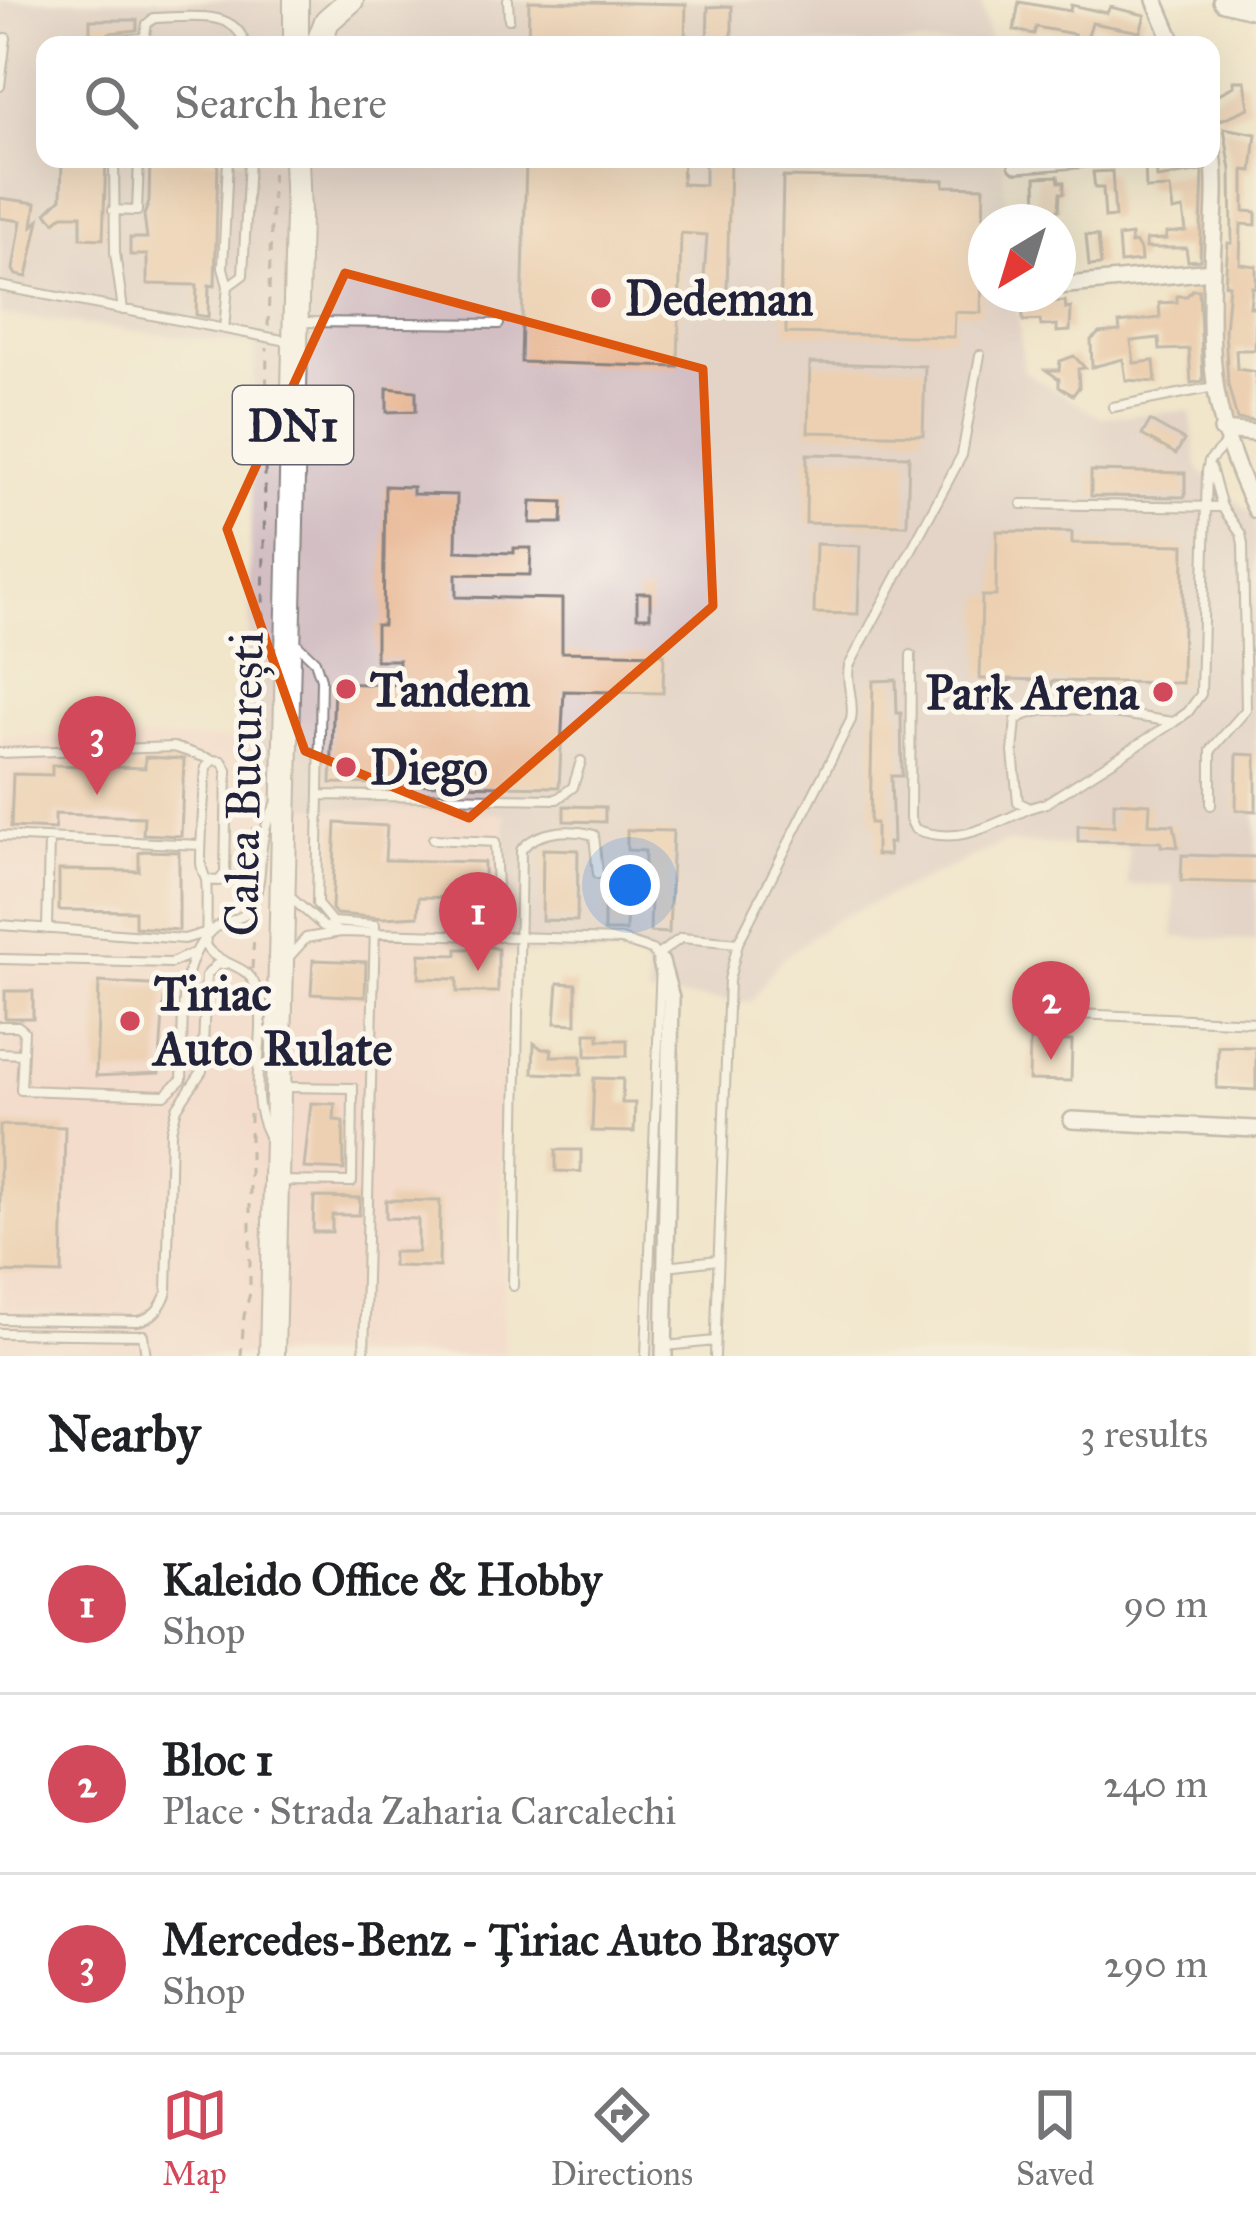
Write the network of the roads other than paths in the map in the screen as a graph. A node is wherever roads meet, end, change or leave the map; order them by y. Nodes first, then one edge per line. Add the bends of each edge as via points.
1 (300, 0) edge
2 (508, 0) edge
3 (1155, 0) edge
4 (1224, 0) edge
5 (346, 3) edge
6 (1256, 8) edge
7 (509, 19) dead end
8 (144, 36) edge
9 (244, 36) edge
10 (297, 36) edge
11 (321, 36) edge
12 (1170, 36) edge
13 (6, 38) dead end
14 (0, 86) edge
15 (114, 168) edge
16 (139, 168) edge
17 (228, 168) edge
18 (249, 168) edge
19 (300, 168) edge
20 (1212, 168) edge
21 (113, 210) junction
22 (1211, 271) junction
23 (1076, 284) edge
24 (0, 286) edge
25 (228, 286) junction
26 (123, 310) junction
27 (499, 325) dead end
28 (224, 329) junction
29 (295, 332) junction
30 (980, 356) dead end
31 (1214, 387) junction
32 (1113, 407) dead end
33 (1256, 434) edge
34 (1224, 436) junction
35 (1210, 460) junction
36 (1022, 504) dead end
37 (1208, 506) junction
38 (1222, 507) junction
39 (1256, 510) edge
40 (289, 637) junction
41 (911, 655) dead end
42 (1174, 722) junction
43 (0, 753) edge
44 (213, 760) junction
45 (581, 761) dead end
46 (285, 792) junction
47 (319, 795) junction
48 (1211, 805) dead end
49 (1030, 808) junction
50 (0, 836) edge
51 (50, 839) junction
52 (433, 839) dead end
53 (201, 845) junction
54 (598, 874) dead end
55 (206, 880) junction
56 (282, 884) junction
57 (0, 925) edge
58 (47, 929) junction
59 (210, 932) junction
60 (341, 932) junction
61 (375, 933) junction
62 (499, 938) junction
63 (518, 938) junction
64 (738, 943) junction
65 (197, 951) junction
66 (0, 959) edge
67 (658, 959) junction
68 (226, 964) junction
69 (280, 980) junction
70 (1033, 1012) dead end
71 (1256, 1022) edge
72 (0, 1026) edge
73 (0, 1053) edge
74 (22, 1054) junction
75 (278, 1087) junction
76 (662, 1091) junction
77 (1072, 1120) dead end
78 (1256, 1129) edge
79 (277, 1152) junction
80 (276, 1181) junction
81 (716, 1260) junction
82 (666, 1266) junction
83 (513, 1286) dead end
84 (0, 1319) edge
85 (0, 1333) edge
86 (716, 1341) junction
87 (664, 1351) edge
88 (146, 1356) edge
89 (272, 1356) edge
90 (364, 1356) edge
91 (646, 1356) edge
92 (715, 1356) edge

1 - 5 main road via 323,9
1 - 10 main road
2 - 7 lane
3 - 12 street
4 - 6 street
5 - 11 main road
8 - 9 lane via 154,18 220,18
13 - 14 lane
15 - 21 lane
16 - 21 lane via 137,211
17 - 25 lane
18 - 25 lane via 243,275
19 - 29 main road, Calea București / DN1
20 - 22 street
21 - 26 lane
22 - 23 street
22 - 31 street
24 - 26 lane
25 - 28 lane
26 - 28 lane
27 - 29 lane
28 - 29 lane via 267,337
29 - 40 main road, Calea București / DN1
30 - 64 lane via 962,454 849,666 850,720
31 - 32 lane
31 - 34 street
33 - 34 street
34 - 35 lane
34 - 39 street
35 - 37 lane
35 - 38 lane
36 - 37 lane
37 - 38 lane
37 - 42 lane via 1201,694
38 - 48 lane via 1244,544 1246,710 1211,750
40 - 46 main road, Calea București / DN1
40 - 47 lane via 315,661 321,679
41 - 49 lane via 915,829 961,837
42 - 49 lane
42 - 49 lane via 1026,712 1016,720 1013,765 1018,802
43 - 44 lane via 174,747
44 - 53 lane
44 - 55 lane via 227,770 225,873
45 - 47 lane via 573,787 557,799
46 - 56 main road, Calea București / DN1
46 - 59 lane via 263,831 250,910
47 - 61 lane via 317,904 332,922 375,925
50 - 51 lane
51 - 53 lane
51 - 58 lane
52 - 62 lane via 495,842
53 - 55 lane
54 - 63 lane via 594,835 587,832 544,834 524,844
55 - 59 lane
56 - 60 lane via 300,908
56 - 69 main road, Calea București / DN1
57 - 58 lane
58 - 59 lane via 184,939
59 - 65 lane
59 - 68 lane via 207,950
60 - 61 lane
60 - 69 lane via 306,938
61 - 62 lane
61 - 90 lane
62 - 63 lane
63 - 67 lane via 621,940
63 - 83 lane
64 - 67 lane via 681,938
64 - 81 lane via 729,980
65 - 66 lane via 171,963
65 - 74 lane via 186,979 182,1079 165,1095 21,1090
67 - 76 street via 671,998
68 - 79 lane via 248,974 258,999 257,1108
68 - 84 lane via 206,976 202,1071 173,1117 163,1303 138,1322
69 - 75 main road, Calea București / DN1
70 - 71 lane
72 - 74 lane via 21,1028
73 - 74 lane
75 - 79 main road, Calea București / DN1
75 - 80 lane via 353,1088 352,1182
76 - 82 street
76 - 91 lane
77 - 78 street
79 - 80 main road, Calea București / DN1
80 - 89 main road, Calea București / DN1
81 - 82 lane
81 - 86 lane
82 - 87 street
85 - 88 lane via 145,1335
86 - 87 lane
86 - 92 lane

